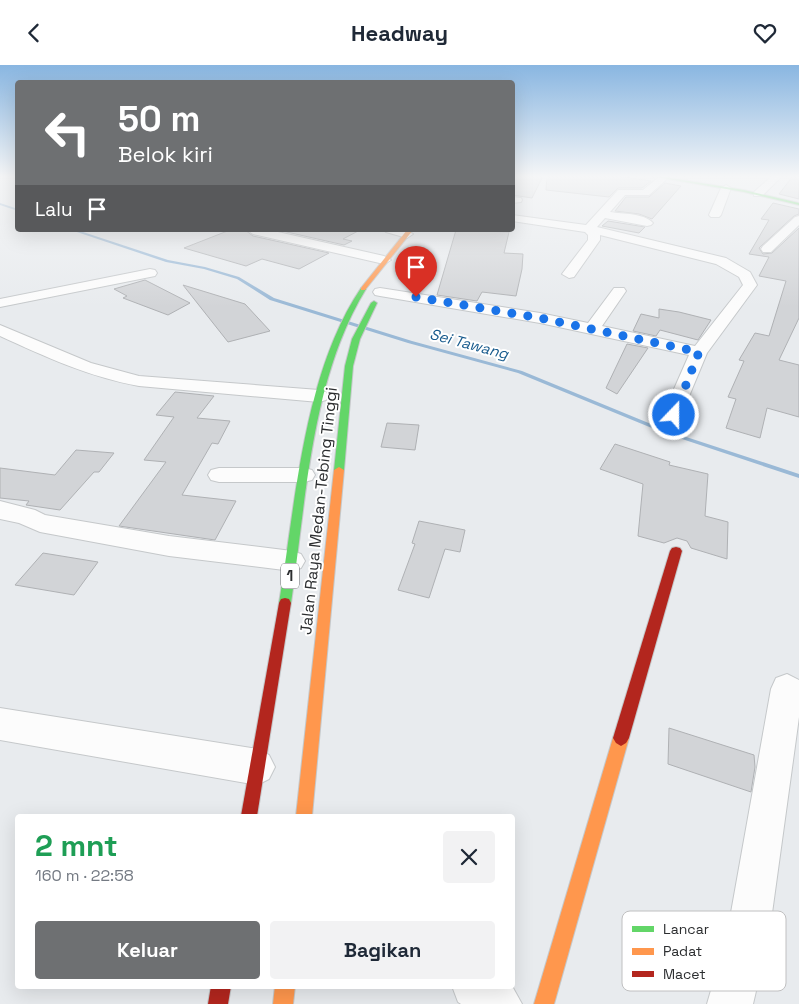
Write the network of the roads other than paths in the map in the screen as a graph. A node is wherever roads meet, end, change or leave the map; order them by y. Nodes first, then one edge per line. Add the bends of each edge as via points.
1 (525, 220) edge
2 (596, 220) edge
3 (639, 220) edge
4 (798, 220) edge
5 (647, 223) dead end
6 (589, 229) junction
7 (263, 232) edge
8 (409, 232) edge
9 (767, 249) dead end
10 (384, 260) junction
11 (150, 273) dead end
12 (569, 275) dead end
13 (383, 288) joint
14 (619, 291) dead end
15 (0, 303) edge
16 (592, 329) junction
17 (0, 331) edge
18 (699, 352) junction
19 (319, 396) junction
20 (674, 415) dead end
21 (219, 475) dead end
22 (304, 475) junction
23 (0, 510) edge
24 (676, 551) dead end
25 (292, 561) junction
26 (787, 689) dead end
27 (0, 724) edge
28 (257, 767) junction
29 (249, 814) edge
30 (304, 814) edge
31 (752, 911) edge
32 (220, 989) edge
33 (285, 989) edge
34 (478, 989) edge
35 (733, 991) edge
36 (218, 1004) edge
37 (283, 1004) edge
38 (499, 1004) edge
39 (544, 1004) edge
40 (730, 1004) edge

1 - 6 street
2 - 6 street
3 - 5 street
4 - 9 street
6 - 12 street via 594,240
6 - 18 street via 721,261 745,275 750,285
7 - 10 street
8 - 10 main road, Jalan Raya Medan-Tebing Tinggi / 1
10 - 19 main road, Jalan Raya Medan-Tebing Tinggi / 1 via 361,291 335,337
11 - 15 street
13 - 16 street
13 - 30 main road, Jalan Raya Medan-Tebing Tinggi via 356,339 350,366
14 - 16 street
16 - 18 street
17 - 19 street via 113,377
18 - 20 street
19 - 22 main road, Jalan Raya Medan-Tebing Tinggi / 1
21 - 22 street
22 - 25 main road, Jalan Raya Medan-Tebing Tinggi / 1
23 - 25 street via 40,523 169,546
24 - 39 main road
25 - 28 main road, Jalan Raya Medan-Tebing Tinggi / 1
26 - 31 street
27 - 28 street
28 - 29 main road, Jalan Raya Medan-Tebing Tinggi / 1
32 - 36 main road
33 - 37 main road
34 - 38 street
35 - 40 street

